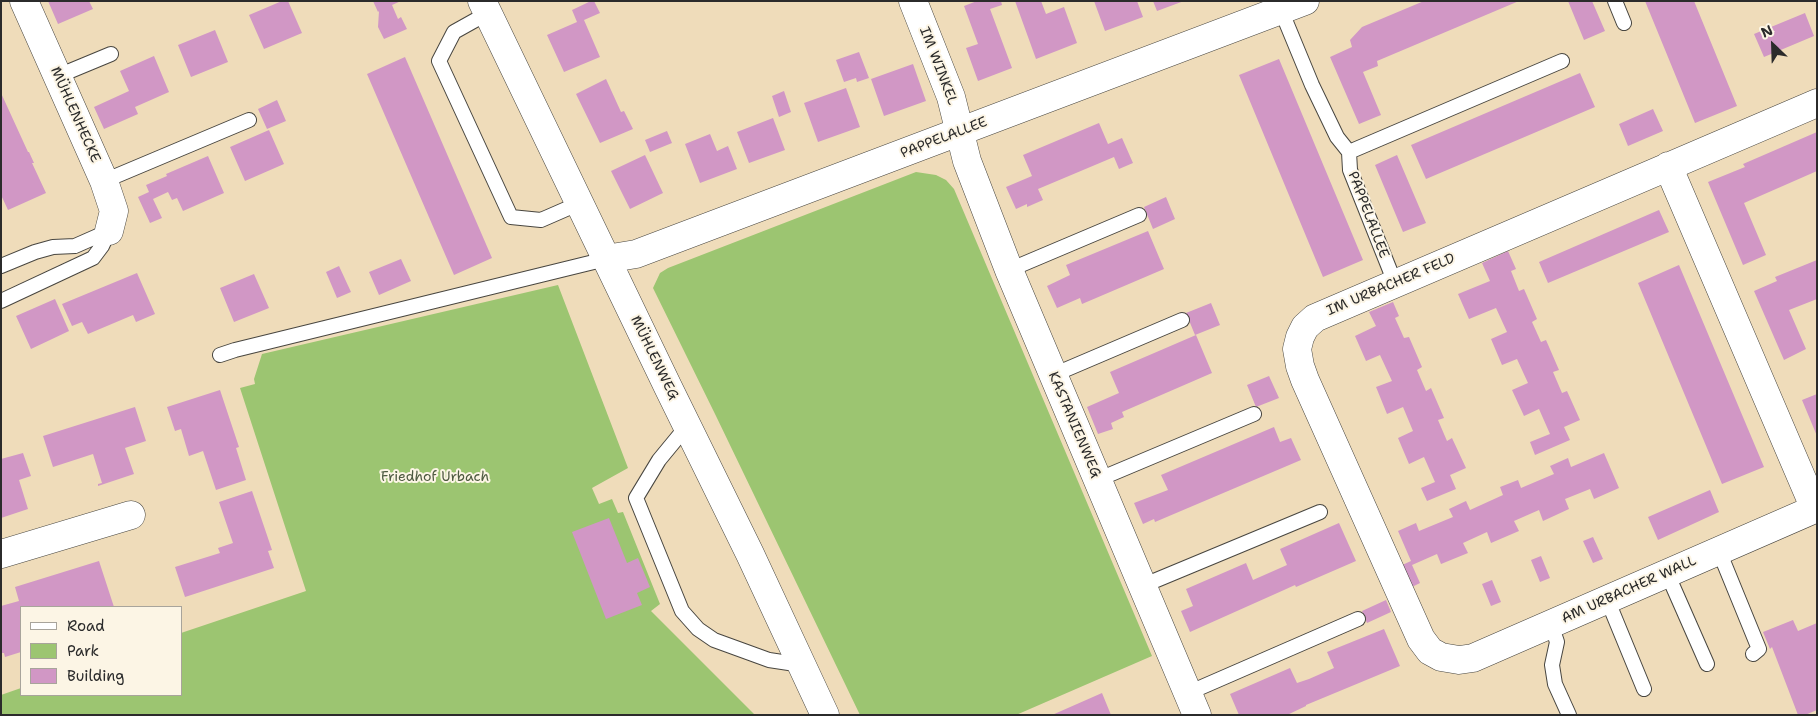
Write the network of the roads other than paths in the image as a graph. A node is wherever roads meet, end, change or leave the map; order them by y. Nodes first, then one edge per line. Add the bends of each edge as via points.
1 (24, 1) edge
2 (913, 1) edge
3 (1615, 1) edge
4 (1293, 6) edge
5 (485, 7) edge
6 (1624, 23) dead end
7 (111, 54) dead end
8 (1562, 60) dead end
9 (58, 76) junction
10 (1817, 103) edge
11 (249, 120) dead end
12 (960, 132) junction
13 (1349, 152) junction
14 (1668, 166) junction
15 (104, 182) junction
16 (580, 203) junction
17 (1139, 215) dead end
18 (109, 230) junction
19 (606, 259) junction
20 (1, 266) edge
21 (1009, 270) junction
22 (1395, 284) junction
23 (1, 301) edge
24 (1182, 320) dead end
25 (220, 355) dead end
26 (1053, 375) junction
27 (1254, 414) dead end
28 (687, 426) junction
29 (1097, 480) junction
30 (1816, 508) edge
31 (1320, 512) dead end
32 (131, 515) dead end
33 (1719, 551) junction
34 (1, 554) edge
35 (1667, 573) junction
36 (1142, 586) junction
37 (1607, 599) junction
38 (1358, 619) dead end
39 (1551, 624) junction
40 (1753, 654) dead end
41 (1441, 657) joint
42 (1706, 664) dead end
43 (802, 666) junction
44 (1644, 690) dead end
45 (1192, 704) edge
46 (825, 715) edge
47 (1569, 715) edge

1 - 9 street, MÜHLENHECKE
2 - 12 street, IM WINKEL via 951,97
3 - 6 lane
4 - 12 street, PAPPELALLEE
4 - 13 lane, PAPPELALLEE via 1312,85 1337,137
5 - 16 street, MÜHLENWEG
5 - 16 lane via 454,32 439,61 511,217 541,220
7 - 9 lane
8 - 13 lane
9 - 15 street, MÜHLENHECKE
10 - 14 street, IM URBACHER FELD
11 - 15 lane
12 - 19 street, PAPPELALLEE via 636,254
12 - 21 street, KASTANIENWEG via 967,161
13 - 22 lane, PAPPELALLEE via 1350,170
14 - 22 street, IM URBACHER FELD
14 - 30 street, AM URBACHER WALL
15 - 18 street, MÜHLENHECKE via 114,211
16 - 19 street, MÜHLENWEG
17 - 21 lane
18 - 20 lane via 74,246 53,247
18 - 23 lane via 93,258
19 - 25 lane
19 - 28 street, MÜHLENWEG
21 - 26 street, KASTANIENWEG
22 - 41 street, IM URBACHER FELD via 1315,318 1305,326 1297,349 1305,380 1420,639 1430,651
24 - 26 lane
26 - 29 street, KASTANIENWEG
27 - 29 lane
28 - 43 street, MÜHLENWEG
28 - 43 lane via 659,460 636,498 682,611 698,629 714,640 769,660
29 - 36 street, KASTANIENWEG
30 - 33 street, AM URBACHER WALL
31 - 36 lane
32 - 34 street
33 - 35 street, AM URBACHER WALL
33 - 40 lane via 1759,649
35 - 37 street, AM URBACHER WALL
35 - 42 lane
36 - 45 street, KASTANIENWEG
37 - 39 street, AM URBACHER WALL
37 - 44 lane
38 - 45 lane
39 - 41 street, AM URBACHER WALL via 1473,658
39 - 47 lane via 1557,642 1552,665 1555,684
43 - 46 street, MÜHLENWEG

